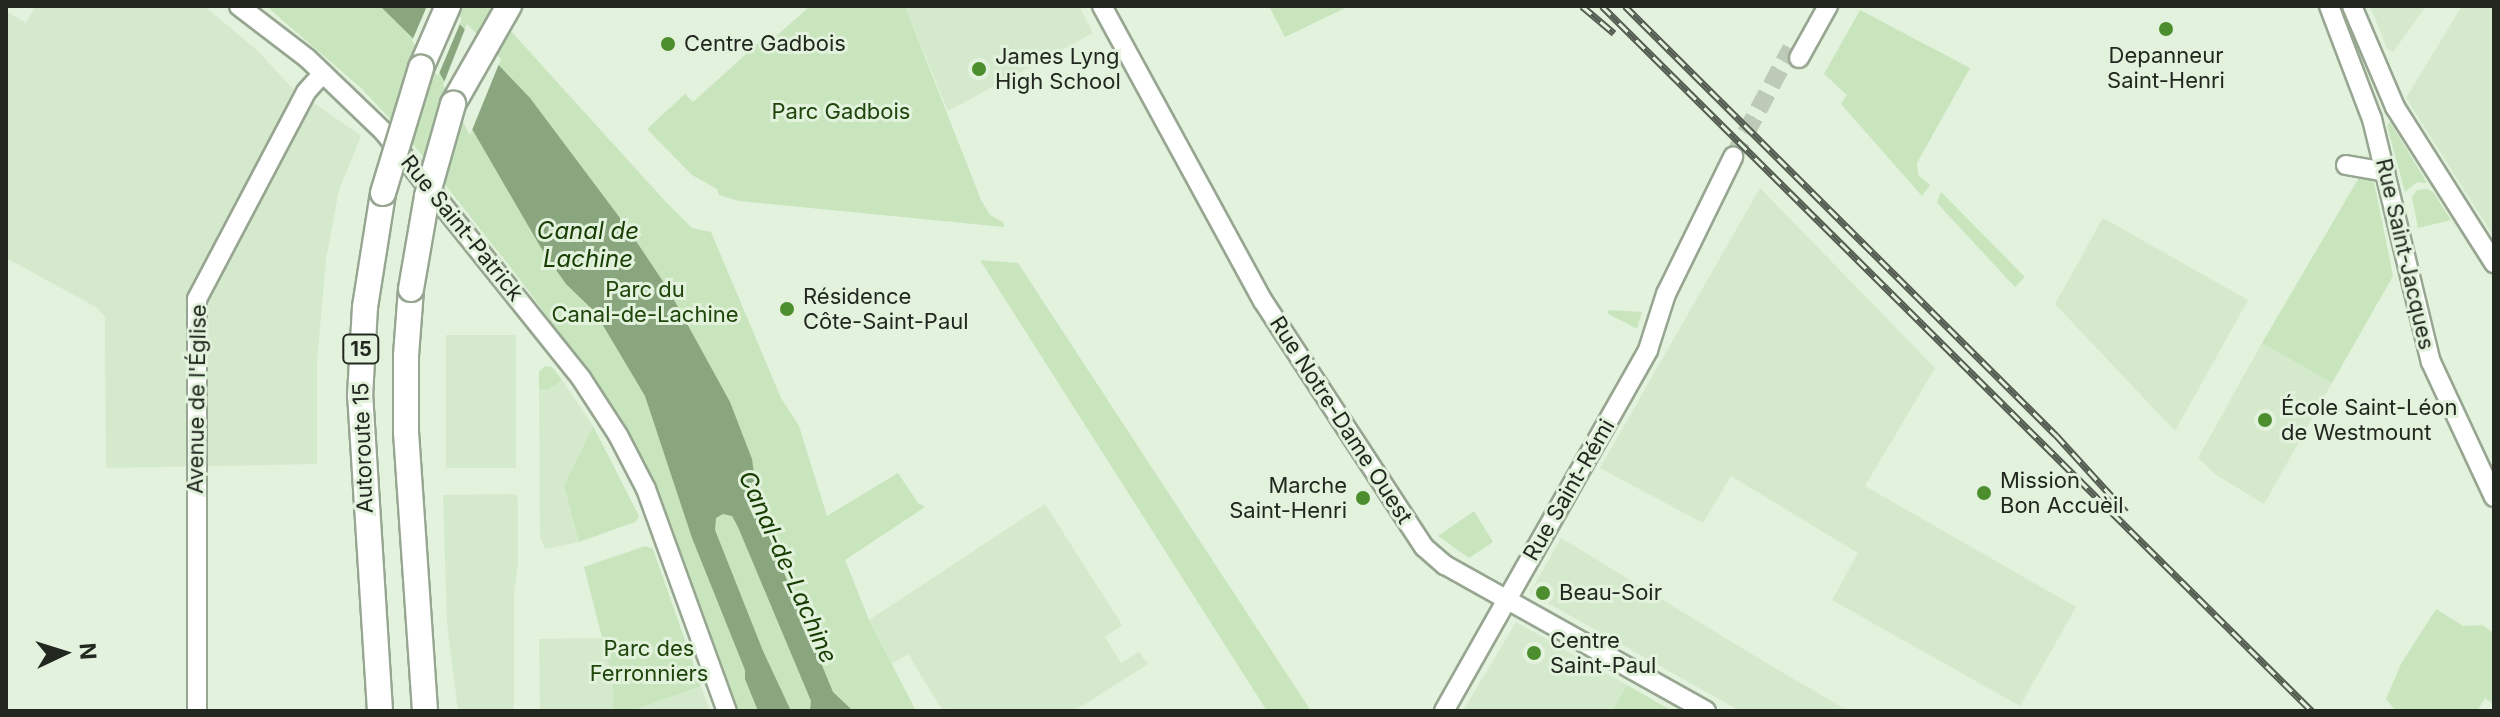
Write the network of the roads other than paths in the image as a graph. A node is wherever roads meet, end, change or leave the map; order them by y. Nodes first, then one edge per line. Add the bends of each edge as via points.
1 (239, 6) edge
2 (491, 6) edge
3 (509, 6) edge
4 (1102, 6) edge
5 (1816, 6) edge
6 (1828, 6) edge
7 (2329, 6) edge
8 (2352, 6) edge
9 (444, 13) edge
10 (323, 73) junction
11 (453, 104) junction
12 (1737, 161) tunnel mouth
13 (2346, 165) dead end
14 (2385, 172) junction
15 (2494, 263) edge
16 (2494, 497) edge
17 (1507, 599) junction
18 (197, 711) edge
19 (380, 711) edge
20 (425, 711) edge
21 (727, 711) edge
22 (1444, 711) edge
23 (1706, 711) edge

1 - 10 main road, Rue Saint-Patrick
2 - 11 highway, 15
3 - 11 highway
4 - 17 main road, Rue Notre-Dame Ouest via 1263,301 1419,541 1439,561
5 - 6 main road via 1795,54
7 - 14 main road, Rue Saint-Jacques via 2367,101
8 - 15 main road via 2388,94
9 - 19 highway, Autoroute 15 / 15, bridge via 394,152 372,248 360,378
10 - 18 main road, Avenue de l'Église via 306,92 197,299
10 - 21 main road, Rue Saint-Patrick via 415,167 566,356 603,411 657,514
11 - 20 highway, Autoroute 15 / 15, bridge via 427,196 410,300 405,383
12 - 17 main road, Rue Saint-Rémi via 1666,294 1648,350
13 - 14 main road
14 - 16 main road, Rue Saint-Jacques via 2434,370
17 - 22 main road, Rue Saint-Rémi
17 - 23 main road, Rue Notre-Dame Ouest

